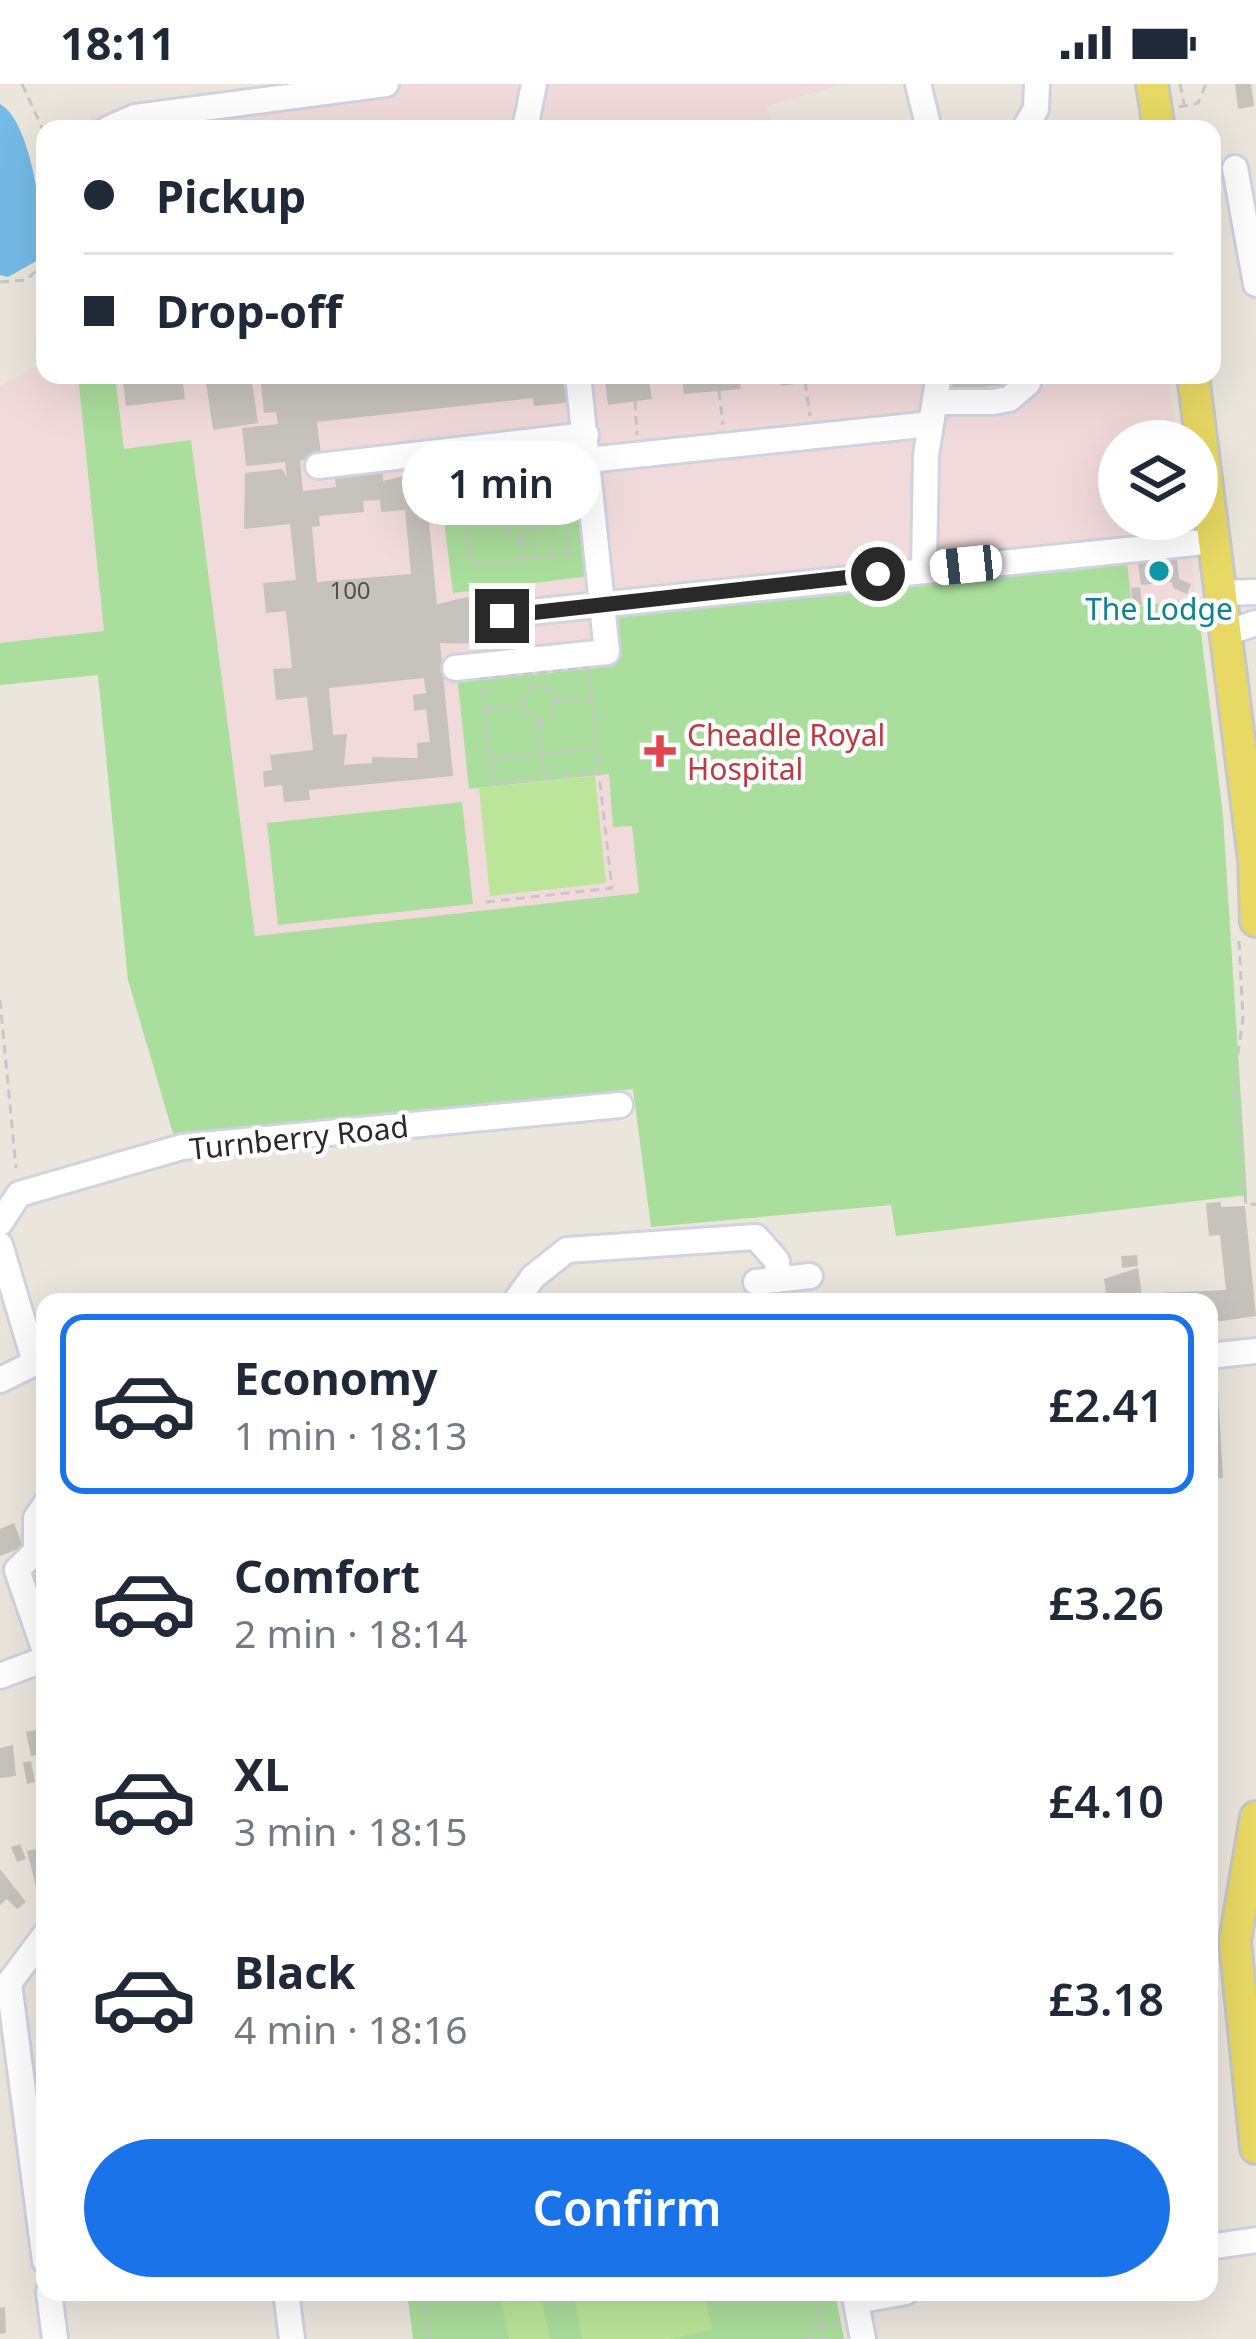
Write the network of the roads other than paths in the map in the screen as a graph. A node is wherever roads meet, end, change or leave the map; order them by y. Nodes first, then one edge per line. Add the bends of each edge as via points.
1 (386, 84) edge
2 (534, 84) edge
3 (918, 84) edge
4 (1037, 84) edge
5 (1152, 84) edge
6 (230, 104) junction
7 (128, 120) edge
8 (224, 120) edge
9 (527, 120) edge
10 (927, 120) edge
11 (1030, 120) edge
12 (1158, 120) edge
13 (1235, 168) dead end
14 (1256, 284) edge
15 (579, 384) edge
16 (939, 384) edge
17 (1027, 384) edge
18 (1194, 384) edge
19 (934, 413) junction
20 (587, 447) junction
21 (318, 466) dead end
22 (1214, 541) junction
23 (924, 569) junction
24 (1256, 592) edge
25 (1221, 593) junction
26 (602, 602) junction
27 (502, 616) dead end
28 (1241, 628) edge
29 (455, 668) dead end
30 (1255, 866) edge
31 (1247, 924) edge
32 (620, 1105) dead end
33 (0, 1223) edge
34 (0, 1245) edge
35 (810, 1276) dead end
36 (521, 1293) edge
37 (36, 1347) edge
38 (1256, 1351) edge
39 (1218, 1355) edge
40 (36, 1360) edge
41 (0, 1380) edge
42 (36, 1517) edge
43 (36, 1551) edge
44 (36, 1551) edge
45 (36, 1623) edge
46 (36, 1647) edge
47 (0, 1676) edge
48 (1256, 1816) edge
49 (36, 1947) edge
50 (1256, 2148) edge
51 (36, 2192) edge
52 (1256, 2240) edge
53 (1218, 2246) edge
54 (50, 2301) edge
55 (287, 2301) edge
56 (856, 2301) edge
57 (55, 2339) edge
58 (292, 2339) edge
59 (863, 2339) edge

1 - 6 street
2 - 9 street
3 - 10 street
4 - 11 street
5 - 12 main road
6 - 7 street
6 - 8 street
13 - 14 street
15 - 20 street
16 - 19 street
17 - 19 street via 1009,399
18 - 22 main road
19 - 20 street via 726,446 639,454
19 - 23 street
20 - 21 street
20 - 26 street
22 - 23 street
22 - 25 main road
23 - 26 street
24 - 25 street
25 - 28 main road
26 - 27 street
26 - 29 street via 607,652
28 - 30 main road
30 - 31 main road
32 - 33 street, Turnberry Road via 182,1148 19,1194
34 - 37 street
35 - 36 street via 767,1281 777,1261 756,1237 567,1250
38 - 39 street
40 - 41 street
42 - 44 street
43 - 45 street via 16,1570
46 - 47 street
48 - 50 main road via 1235,1941
49 - 51 street via 9,1983
52 - 53 street
54 - 57 street
55 - 58 street
56 - 59 street

